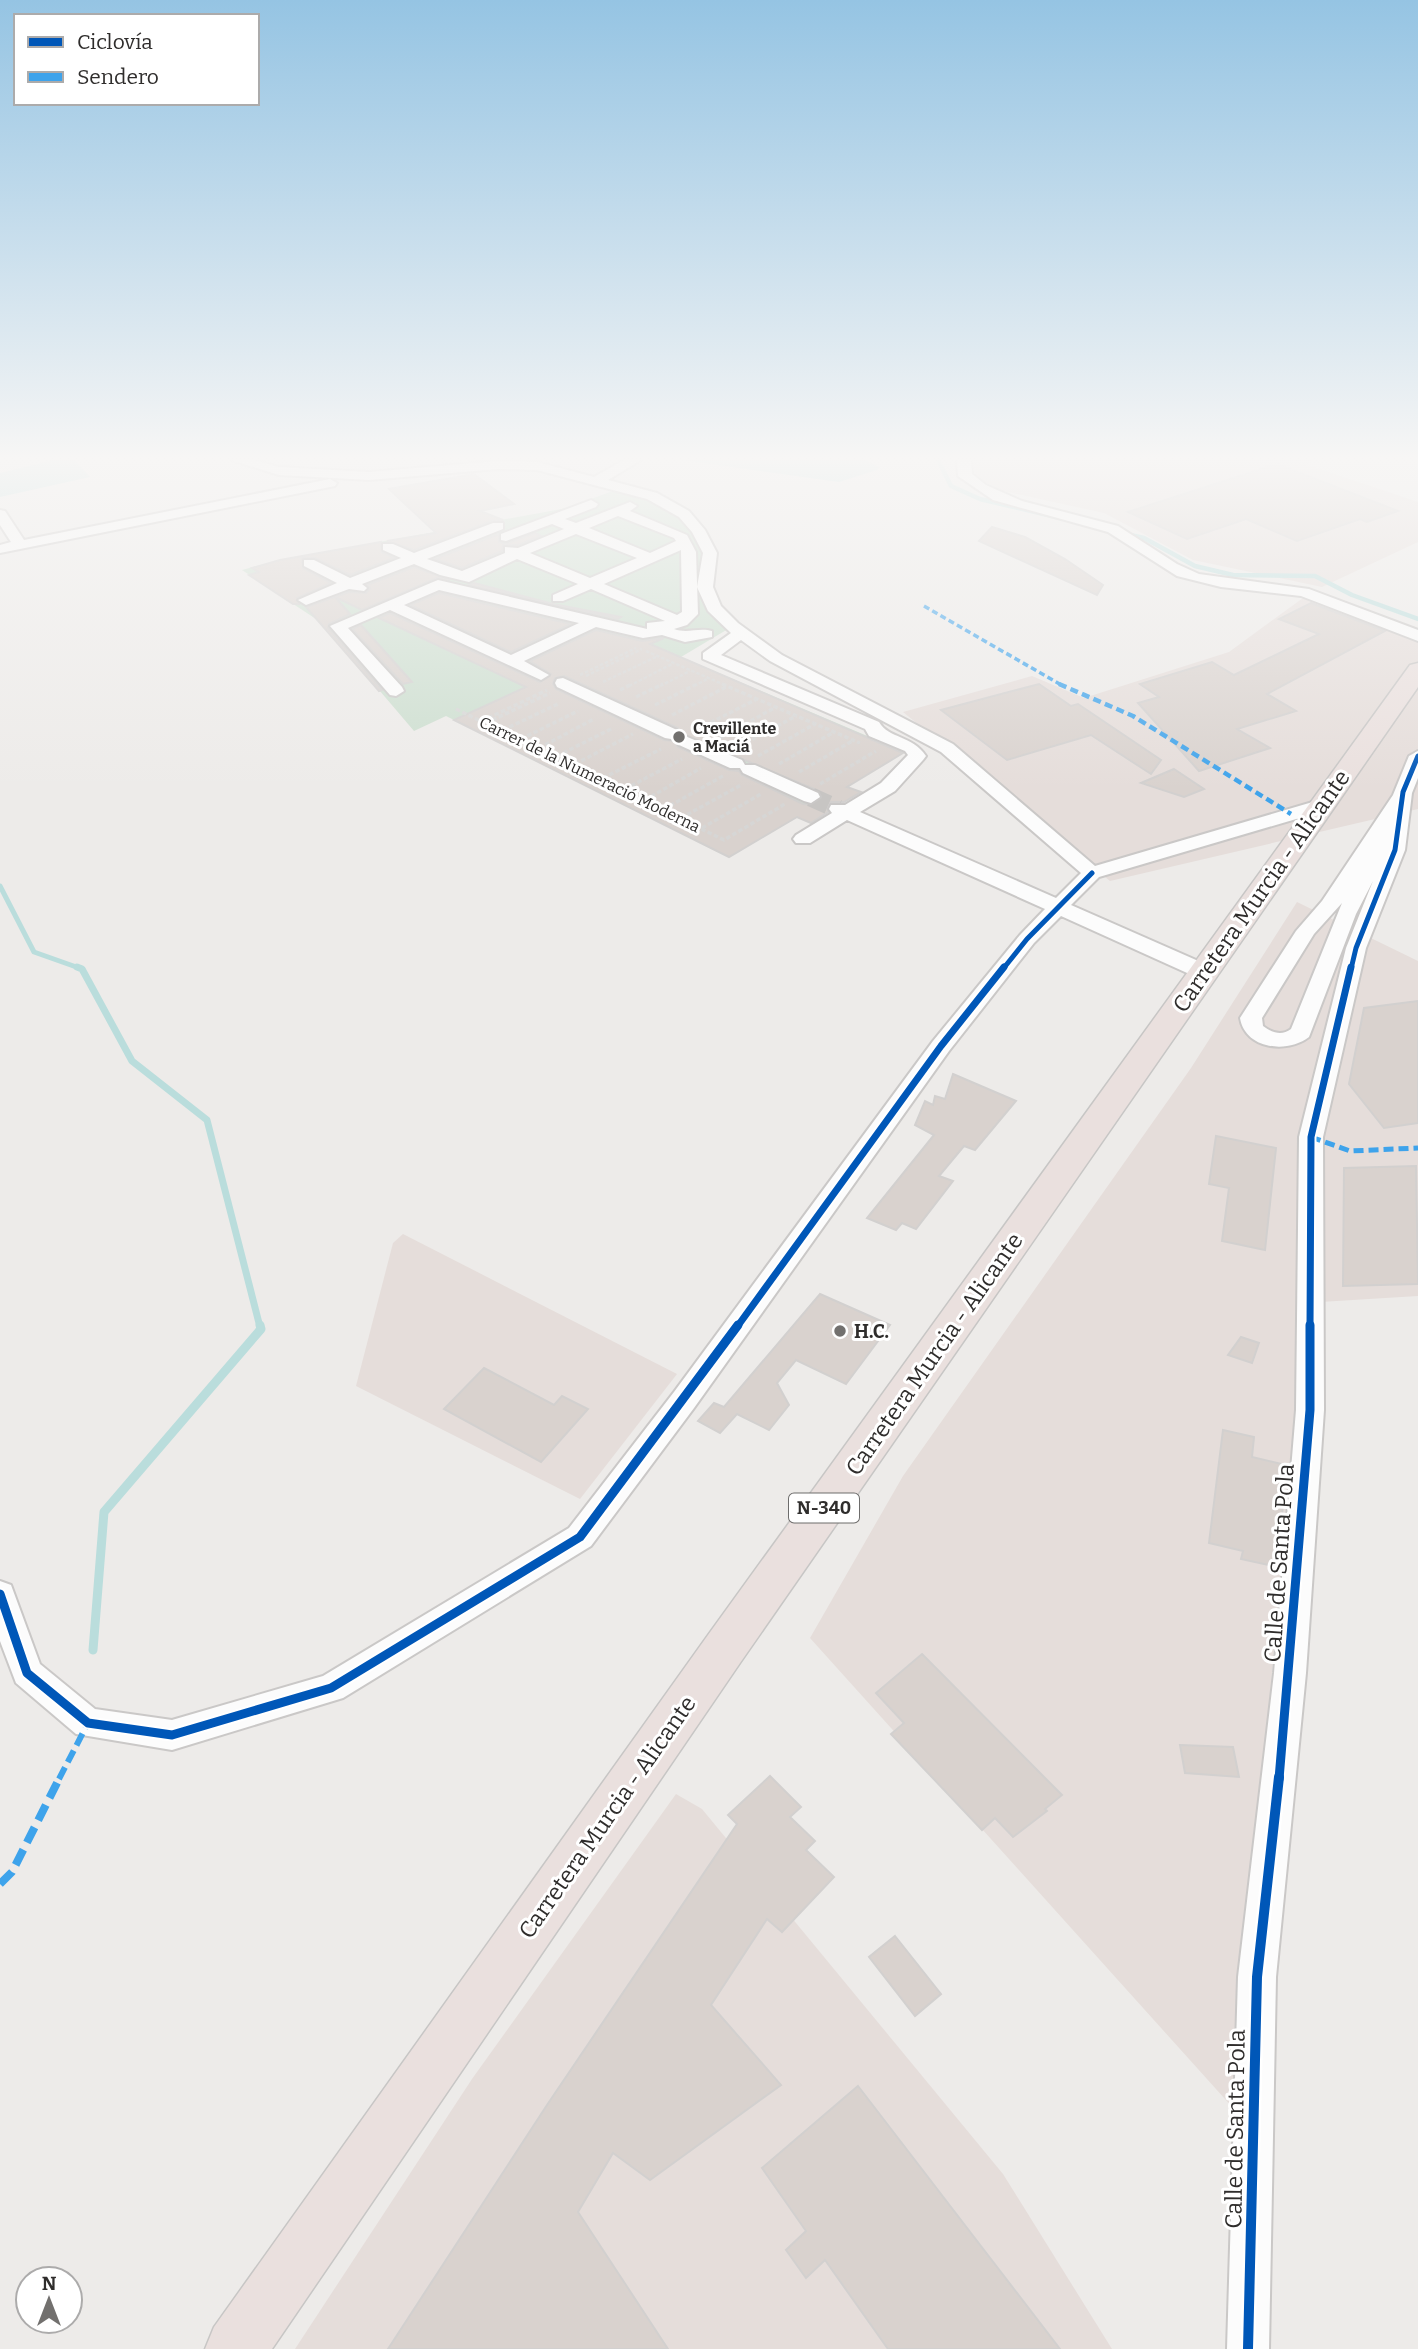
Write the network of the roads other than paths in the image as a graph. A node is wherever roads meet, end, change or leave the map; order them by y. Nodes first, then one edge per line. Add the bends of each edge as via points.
1 (320, 570) edge
2 (393, 570) edge
3 (432, 570) edge
4 (445, 570) edge
5 (477, 570) edge
6 (513, 570) edge
7 (562, 570) edge
8 (623, 570) edge
9 (689, 570) edge
10 (708, 570) edge
11 (1174, 570) edge
12 (439, 574) junction
13 (463, 576) junction
14 (589, 584) junction
15 (355, 590) junction
16 (565, 595) junction
17 (306, 600) dead end
18 (390, 604) junction
19 (323, 609) dead end
20 (596, 621) junction
21 (679, 621) junction
22 (662, 629) junction
23 (706, 634) junction
24 (1418, 636) edge
25 (735, 638) junction
26 (510, 661) junction
27 (541, 675) dead end
28 (562, 683) dead end
29 (1413, 686) edge
30 (396, 691) dead end
31 (1418, 756) edge
32 (1404, 792) junction
33 (811, 797) tunnel mouth
34 (1323, 804) junction
35 (842, 810) junction
36 (803, 839) dead end
37 (1092, 873) junction
38 (1059, 910) junction
39 (1204, 972) junction
40 (0, 1594) edge
41 (236, 2349) edge
42 (1248, 2349) edge

1 - 15 street
2 - 15 street
3 - 12 street
4 - 12 street
5 - 13 street
6 - 16 street
7 - 14 street
8 - 14 street
9 - 21 street via 690,614
10 - 25 street via 705,587
11 - 24 street via 1195,578 1307,593
12 - 13 street
12 - 15 street via 379,587 386,593 367,600
12 - 18 street
12 - 20 street
13 - 16 street
14 - 16 street
14 - 21 street
15 - 17 street
15 - 19 street
16 - 22 street
18 - 26 street
18 - 30 street via 338,626
20 - 22 street via 643,641
20 - 26 street
21 - 22 street
21 - 23 street
22 - 23 street via 680,638
23 - 25 street
25 - 35 street via 709,656 873,726 875,732 911,747 917,756 888,786
25 - 37 street via 947,748
26 - 27 street
28 - 33 street
29 - 34 highway, Carretera Murcia - Alicante / N-340
31 - 32 street
32 - 32 street via 1251,1018 1258,1033 1283,1041 1301,1032 1346,914
32 - 42 street, Calle de Santa Pola via 1395,850 1356,948 1311,1138 1310,1410 1290,1673 1257,1977
34 - 37 street
34 - 39 highway, Carretera Murcia - Alicante / N-340
35 - 36 street
35 - 38 street
37 - 38 street
38 - 39 street
38 - 40 street via 1027,939 941,1046 580,1537 331,1688 172,1735 88,1723 77,1715 27,1673
39 - 41 highway, Carretera Murcia - Alicante / N-340

